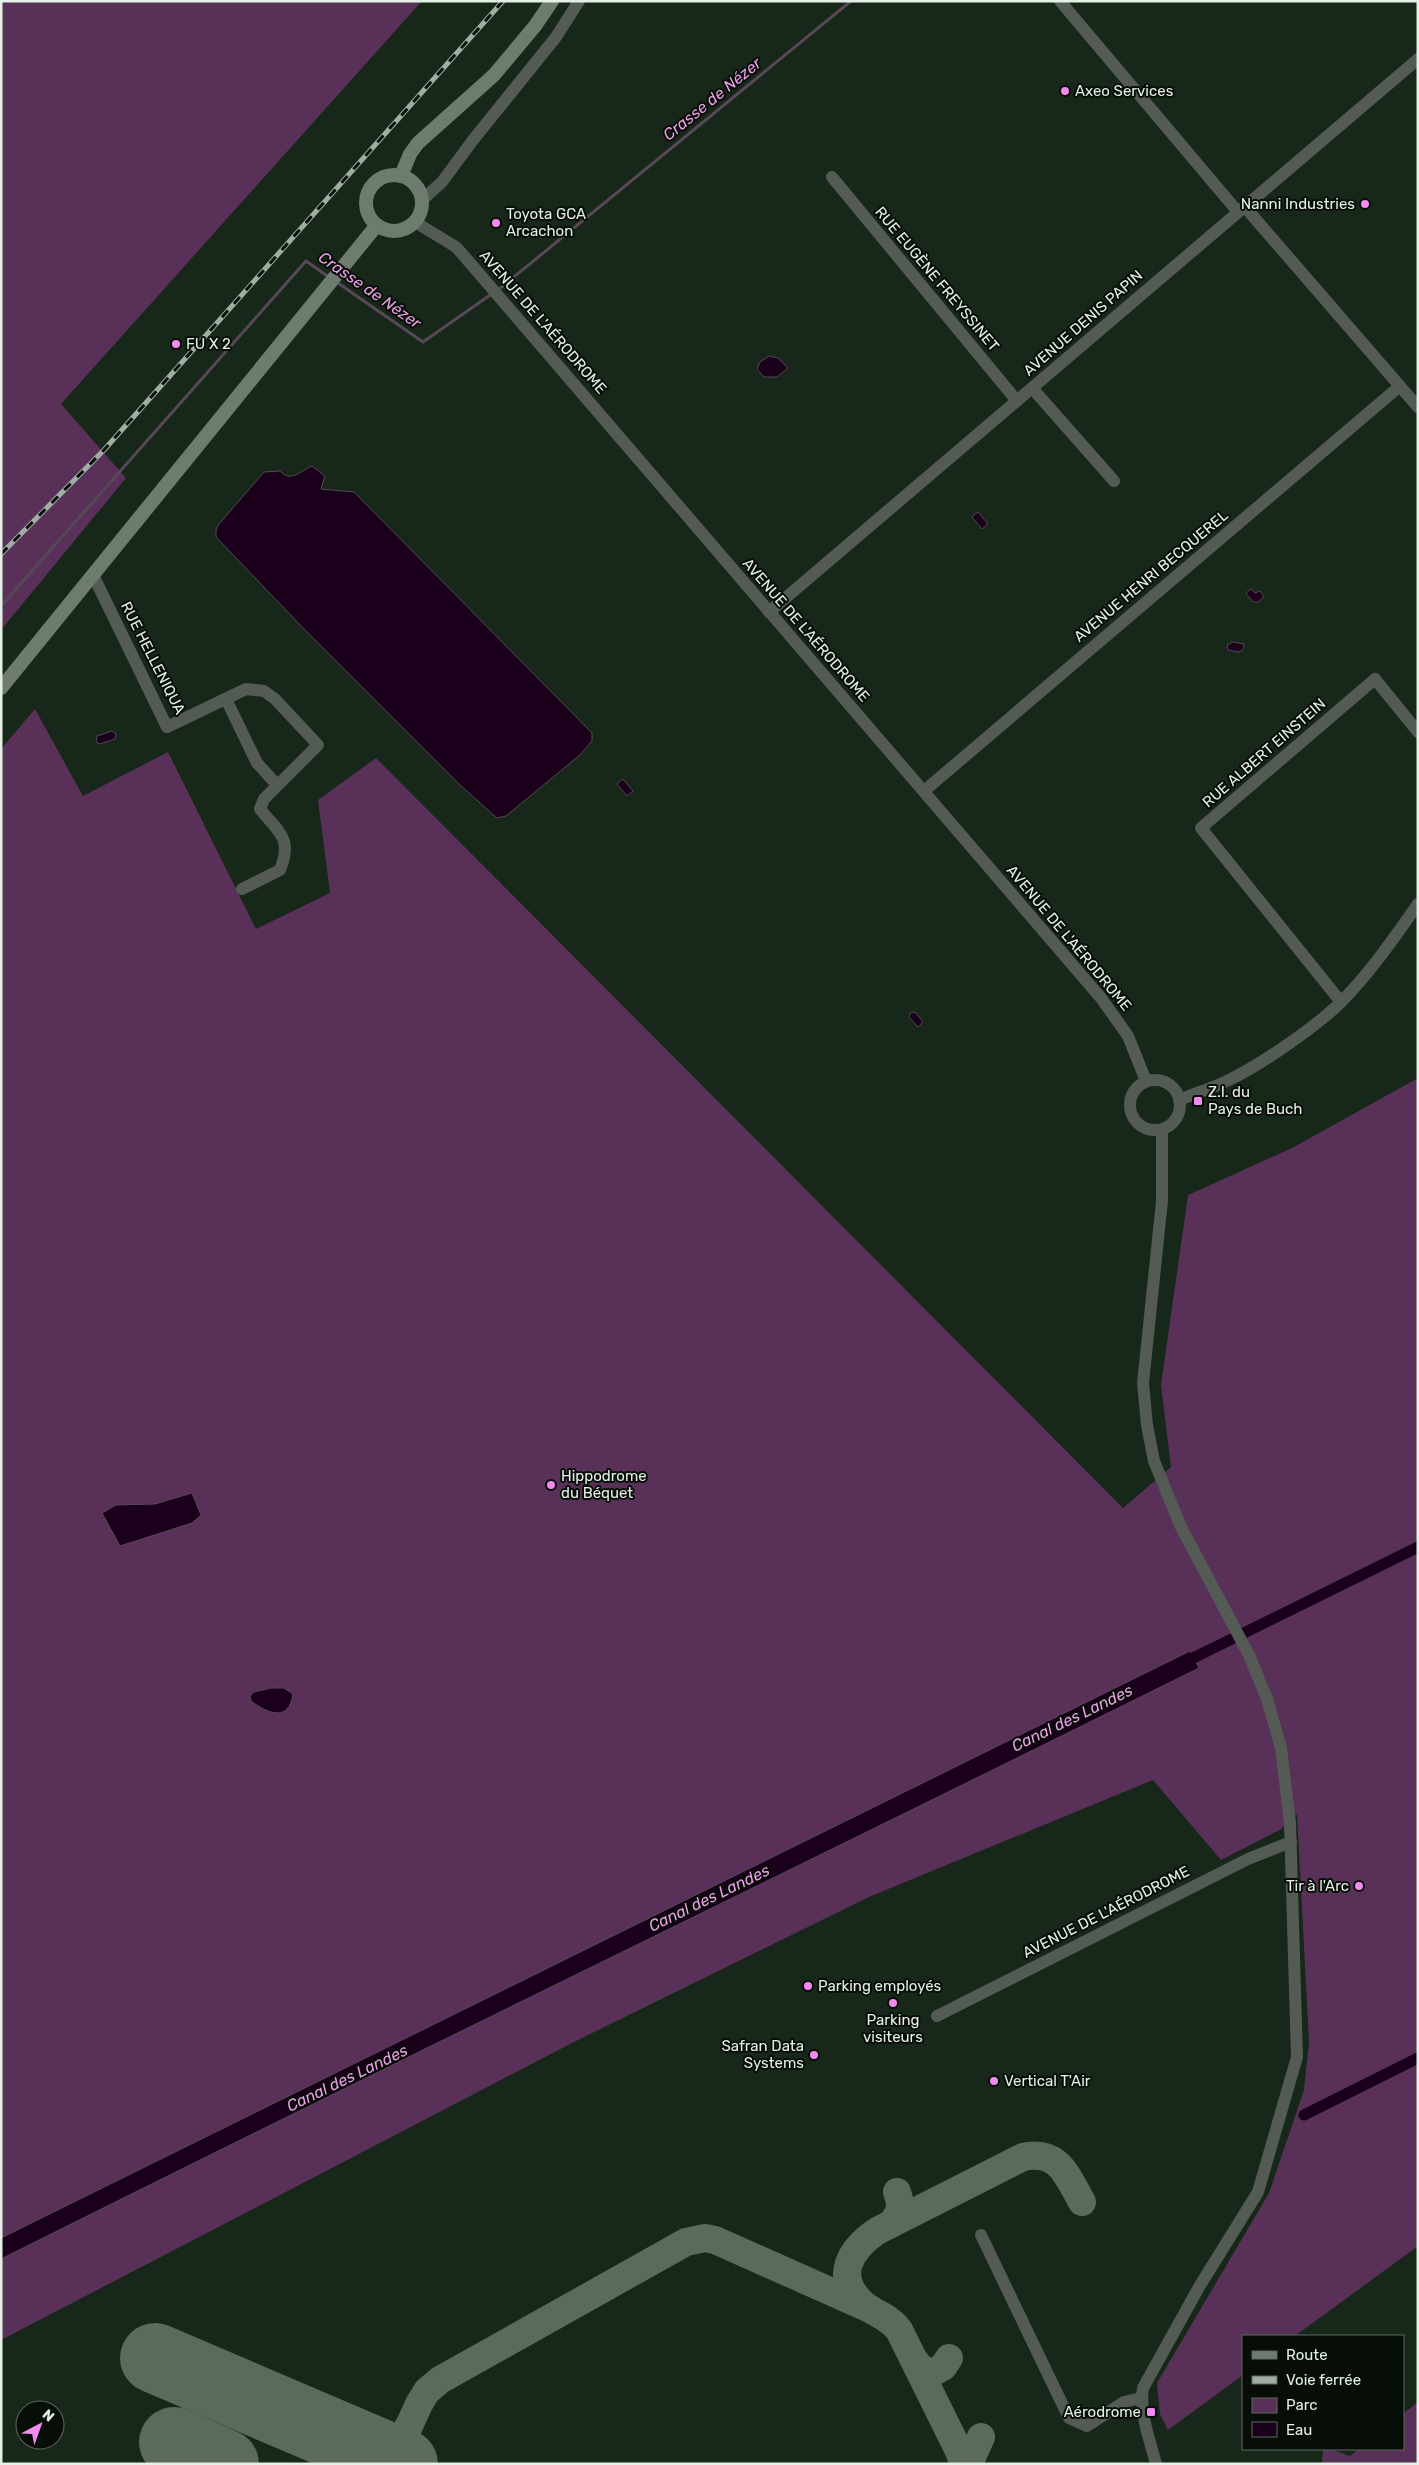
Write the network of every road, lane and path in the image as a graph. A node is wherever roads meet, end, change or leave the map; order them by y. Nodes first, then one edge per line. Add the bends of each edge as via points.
1 (552, 1) edge
2 (579, 1) edge
3 (1060, 1) edge
4 (1418, 59) edge
5 (401, 176) junction
6 (832, 177) dead end
7 (422, 200) junction
8 (1241, 210) junction
9 (414, 222) junction
10 (377, 225) junction
11 (1400, 386) junction
12 (1032, 388) junction
13 (1017, 401) junction
14 (1418, 406) edge
15 (1114, 482) dead end
16 (93, 575) junction
17 (769, 612) junction
18 (1, 688) edge
19 (226, 699) junction
20 (1418, 732) edge
21 (277, 785) junction
22 (924, 791) junction
23 (242, 889) dead end
24 (1418, 904) edge
25 (1341, 1002) junction
26 (1146, 1081) junction
27 (1179, 1100) junction
28 (1162, 1130) junction
29 (1291, 1842) junction
30 (937, 2016) dead end
31 (981, 2235) dead end
32 (1141, 2398) junction
33 (1156, 2464) edge

1 - 5 main road via 494,75 418,144
2 - 7 street via 556,37 442,182
3 - 8 street
4 - 8 street, AVENUE DENIS PAPIN
5 - 7 main road via 415,185
5 - 10 main road via 383,178 369,191 367,209
6 - 13 street, RUE EUGÈNE FREYSSINET
7 - 9 main road via 422,208
8 - 11 street
8 - 12 street, AVENUE DENIS PAPIN
9 - 10 main road via 408,228 392,231
9 - 17 street, AVENUE DE L'AÉRODROME via 456,248
10 - 16 main road
11 - 14 street
11 - 22 street, AVENUE HENRI BECQUEREL
12 - 13 street, AVENUE DENIS PAPIN
12 - 15 street
13 - 17 street, AVENUE DENIS PAPIN
16 - 18 main road
16 - 19 street, RUE HELLENIQUA via 167,727
17 - 22 street, AVENUE DE L'AÉRODROME
19 - 21 street via 257,763
19 - 21 street, RUE HELLENIQUA via 246,689 264,690 318,745
20 - 25 street, RUE ALBERT EINSTEIN via 1375,679 1201,828
21 - 23 street, RUE HELLENIQUA via 264,799 260,809 284,838 285,857 280,870
22 - 26 street, AVENUE DE L'AÉRODROME via 1101,998 1128,1036
24 - 25 street via 1386,950
25 - 27 street via 1273,1053 1229,1080
26 - 27 street via 1171,1085
26 - 28 street via 1130,1098 1131,1114 1147,1130
27 - 28 street via 1180,1107 1174,1121
28 - 29 street via 1162,1201 1144,1383 1147,1424 1154,1461 1181,1527 1249,1655 1267,1699 1281,1748
29 - 30 street, AVENUE DE L'AÉRODROME via 1248,1859
29 - 32 street via 1297,2057 1258,2192 1152,2368 1142,2388
31 - 32 street via 1068,2418 1087,2426 1124,2402
32 - 33 street

